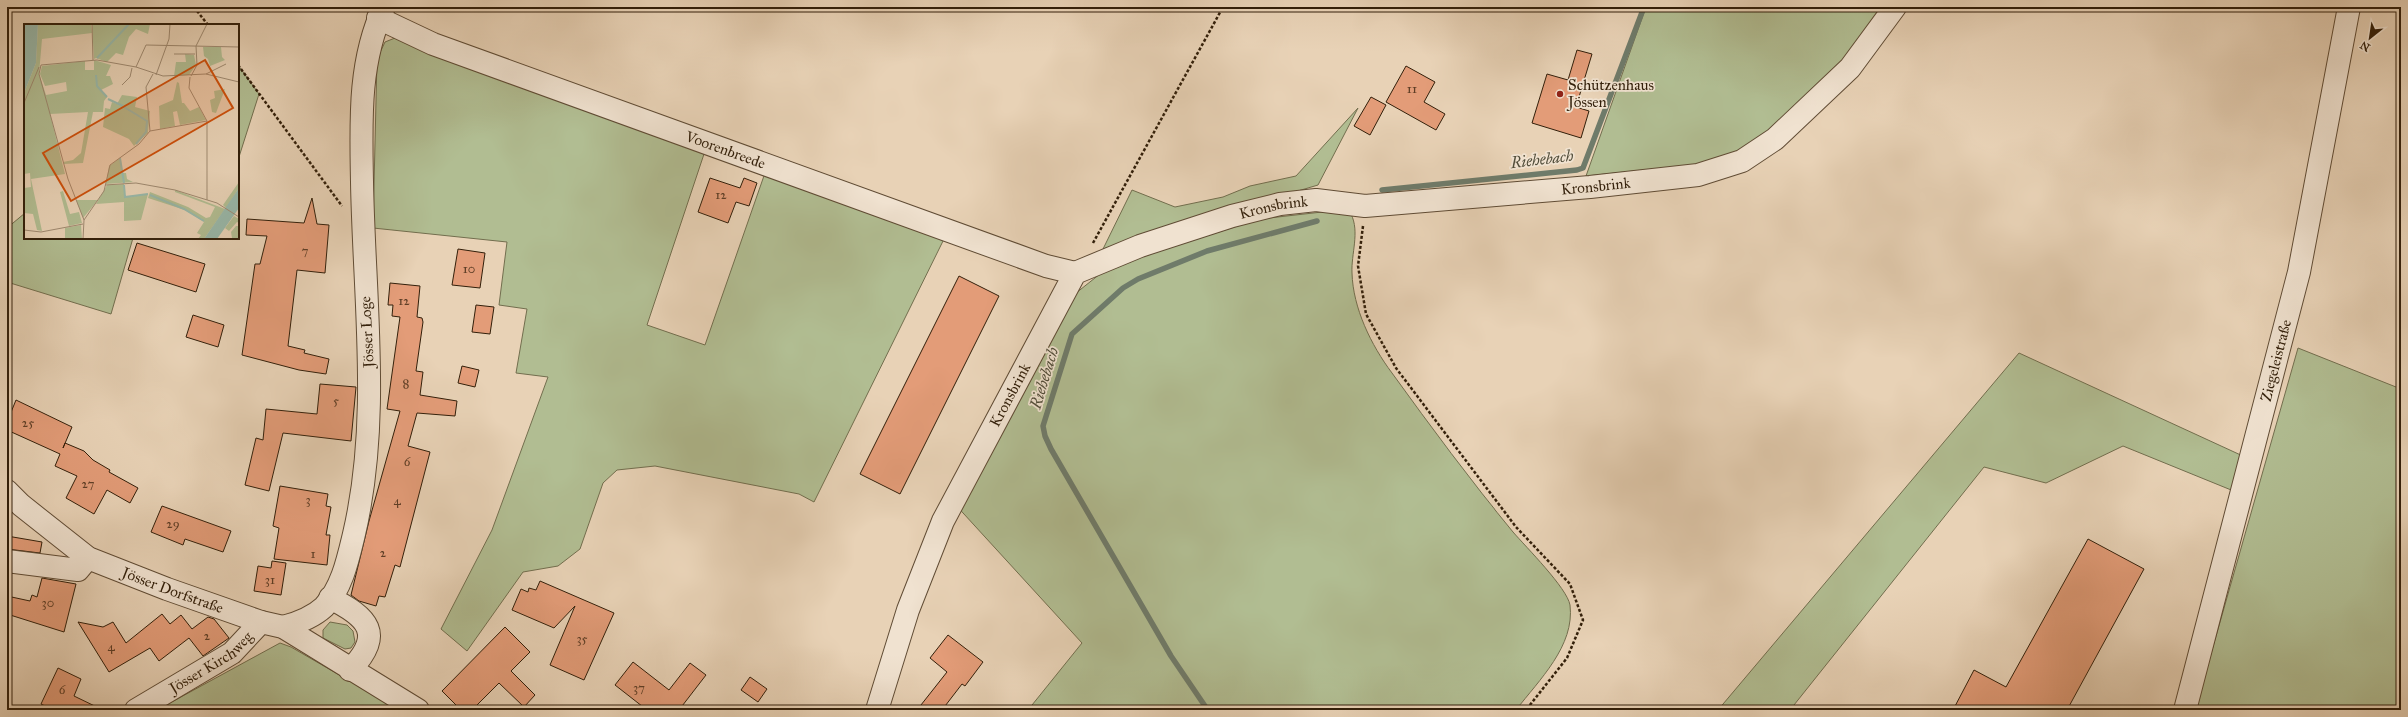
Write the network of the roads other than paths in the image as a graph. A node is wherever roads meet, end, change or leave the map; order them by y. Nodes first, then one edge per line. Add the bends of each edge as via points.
1 (1895, 7) edge
2 (2349, 7) edge
3 (381, 13) edge
4 (1075, 273) junction
5 (7, 491) edge
6 (88, 558) junction
7 (7, 560) edge
8 (330, 598) junction
9 (261, 622) junction
10 (283, 627) junction
11 (350, 670) junction
12 (136, 710) edge
13 (418, 710) edge
14 (877, 710) edge
15 (2185, 710) edge

1 - 4 street, Kronsbrink via 1850,68 1775,139 1742,161 1698,175 1590,187 1365,206 1316,200 1280,204 1232,216 1140,246
2 - 15 street, Ziegeleistraße via 2299,272
3 - 4 street, Voorenbreede via 433,44 1046,266
3 - 8 street, Jösser Loge via 369,42 361,107 363,234 370,383 366,461 361,503 346,569
4 - 14 street, Kronsbrink via 943,521 908,610
5 - 6 street, Jösser Dorfstraße
6 - 7 street via 78,570
6 - 9 street, Jösser Dorfstraße
8 - 10 street, Jösser Loge via 323,607 303,621
8 - 11 street via 359,614 368,628 369,645
9 - 10 street, Jösser Dorfstraße
9 - 12 street, Jösser Kirchweg via 232,653
10 - 11 street, Jösser Dorfstraße
11 - 13 street, Jösser Dorfstraße

